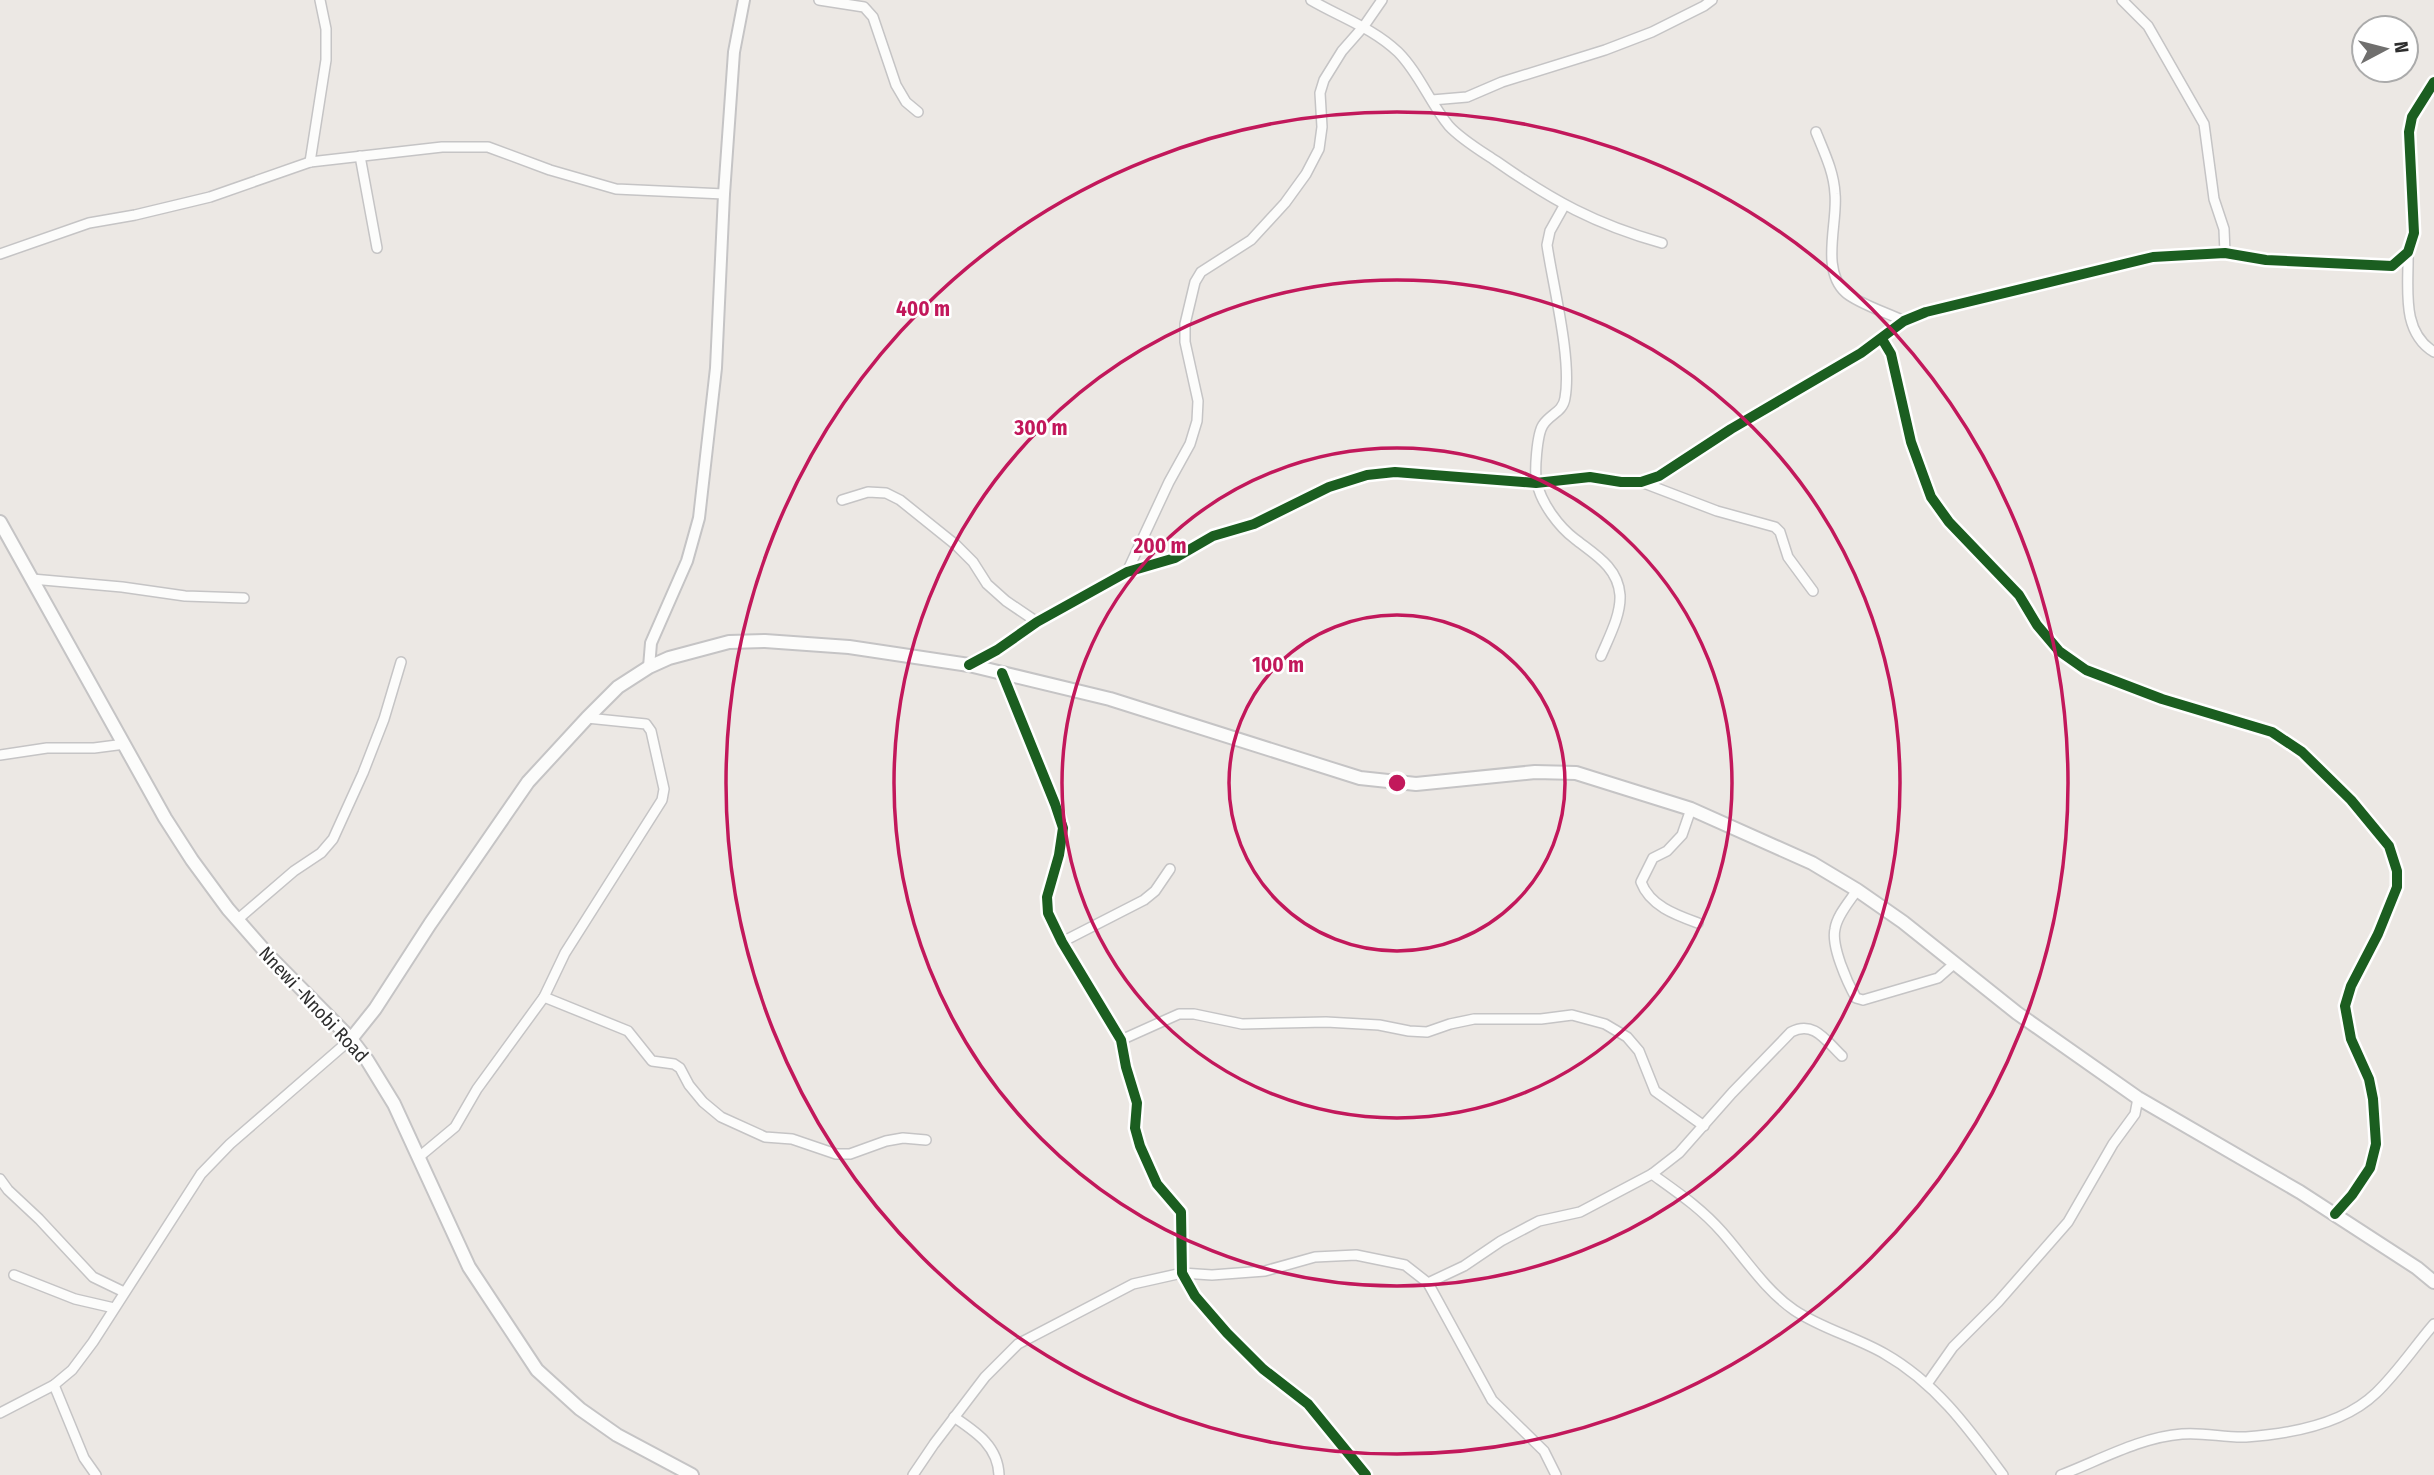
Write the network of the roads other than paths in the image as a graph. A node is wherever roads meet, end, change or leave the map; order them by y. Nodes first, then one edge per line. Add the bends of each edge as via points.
1 (320, 0) edge
2 (744, 0) edge
3 (819, 0) edge
4 (1311, 0) edge
5 (1382, 0) edge
6 (1712, 0) edge
7 (2122, 0) edge
8 (1364, 26) junction
9 (2434, 82) edge
10 (1432, 100) junction
11 (918, 112) dead end
12 (1816, 132) dead end
13 (360, 156) junction
14 (310, 162) junction
15 (724, 194) junction
16 (1564, 206) junction
17 (1662, 243) dead end
18 (377, 247) dead end
19 (2408, 251) junction
20 (2225, 253) junction
21 (0, 254) edge
22 (1904, 321) junction
23 (1882, 338) junction
24 (2434, 352) edge
25 (1641, 482) junction
26 (1536, 483) junction
27 (842, 500) dead end
28 (0, 522) edge
29 (1127, 572) junction
30 (32, 579) junction
31 (1813, 591) dead end
32 (244, 598) dead end
33 (1037, 622) junction
34 (1601, 656) dead end
35 (401, 662) dead end
36 (969, 665) junction
37 (649, 667) junction
38 (1002, 673) junction
39 (587, 718) junction
40 (125, 744) junction
41 (0, 755) edge
42 (1691, 809) junction
43 (1170, 869) dead end
44 (1857, 890) junction
45 (237, 920) junction
46 (1698, 923) dead end
47 (1062, 942) junction
48 (1955, 963) junction
49 (544, 997) junction
50 (351, 1039) junction
51 (1121, 1040) junction
52 (1842, 1056) dead end
53 (2138, 1098) junction
54 (1704, 1126) junction
55 (926, 1140) dead end
56 (419, 1157) junction
57 (1652, 1174) junction
58 (0, 1180) edge
59 (2335, 1214) junction
60 (1182, 1273) junction
61 (15, 1275) dead end
62 (2434, 1282) edge
63 (1428, 1283) junction
64 (124, 1292) junction
65 (114, 1308) junction
66 (2434, 1324) edge
67 (1927, 1384) junction
68 (54, 1385) junction
69 (0, 1413) edge
70 (954, 1417) junction
71 (96, 1475) edge
72 (692, 1475) edge
73 (913, 1475) edge
74 (999, 1475) edge
75 (1366, 1475) edge
76 (1556, 1475) edge
77 (2003, 1475) edge
78 (2062, 1475) edge

1 - 14 street via 326,60
2 - 15 street via 734,52
3 - 11 street via 864,7 873,17 896,85
4 - 8 street
5 - 8 street
6 - 10 street via 1652,32 1605,50 1467,97
7 - 20 street via 2148,26 2204,124
8 - 10 street via 1398,52
8 - 29 street via 1324,80 1319,149 1306,174 1251,240 1201,272 1195,282 1185,342 1198,401 1197,421
9 - 19 street via 2410,125 2414,233
10 - 16 street via 1450,127 1467,141
12 - 22 street via 1831,168 1835,194 1832,249 1839,284 1846,293
13 - 14 street
13 - 15 street via 488,147 616,189
13 - 18 street
14 - 21 street via 210,197 89,223
15 - 37 street via 716,368 699,518 687,561 651,643
16 - 17 street via 1619,231
16 - 26 street via 1547,245 1563,344 1565,399 1538,435
19 - 20 street via 2392,266 2266,260
19 - 24 street via 2410,320 2421,345
20 - 22 street via 2153,257
22 - 23 street
23 - 25 street via 1659,476
23 - 59 street via 1891,354 1911,442 1931,497 2019,595 2059,651 2086,670 2162,699 2272,732 2302,752 2389,846 2397,887 2345,1006 2351,1039 2369,1079 2376,1144 2370,1167
25 - 26 street via 1590,477
25 - 31 street via 1776,527 1788,557
26 - 29 street via 1395,472 1367,475 1329,486 1254,524 1213,536 1175,558
26 - 34 street via 1549,510 1613,573 1620,595
27 - 33 street via 868,492 887,493 900,500 956,545 1006,601
28 - 30 main road, Nnewi -Nnobi Road
29 - 33 street
30 - 32 street
30 - 40 main road, Nnewi -Nnobi Road
33 - 36 street
35 - 45 street via 363,773 332,839 321,853
36 - 37 main road via 849,647 765,641 729,642
36 - 38 main road
37 - 39 main road via 618,687
38 - 42 main road via 1110,699 1360,778 1416,784 1535,772 1576,773
38 - 47 street via 1063,828 1046,897
39 - 49 street via 646,724 664,789 662,800 565,953
39 - 50 main road via 528,782
40 - 41 street
40 - 45 main road, Nnewi -Nnobi Road via 192,860
42 - 44 main road via 1812,863
42 - 46 street via 1682,835 1653,858 1641,882 1658,904
43 - 47 street via 1144,900
44 - 48 main road
44 - 48 street via 1834,932 1856,998 1917,986 1938,978
45 - 50 main road, Nnewi -Nnobi Road
47 - 51 street
48 - 53 main road
49 - 55 street via 628,1031 652,1061 680,1068 696,1093 721,1117 765,1136 792,1139 836,1154 904,1138
49 - 56 street via 477,1089 455,1128
50 - 56 main road, Nnewi -Nnobi Road via 394,1104
50 - 64 street via 201,1174
51 - 54 street via 1179,1014 1242,1024 1379,1024 1427,1032 1474,1019 1572,1015 1605,1024 1627,1037 1639,1051 1655,1091
51 - 60 street via 1137,1103 1135,1128 1140,1146 1157,1184 1181,1212
52 - 54 street via 1812,1028 1800,1027
53 - 59 main road
53 - 67 street via 2135,1114 2068,1222 1952,1347
54 - 57 street
56 - 72 main road, Nnewi -Nnobi Road via 469,1267 537,1370 617,1435
57 - 63 street via 1580,1212 1539,1221
57 - 67 street via 1693,1203 1793,1310 1885,1354
58 - 64 street via 93,1277
59 - 62 main road
60 - 63 street via 1265,1271 1315,1257 1356,1255 1405,1265
60 - 70 street via 1133,1284 1018,1344
60 - 75 street via 1227,1333 1308,1404
61 - 65 street via 75,1299
63 - 76 street via 1492,1400 1544,1451
64 - 65 street
65 - 68 street via 72,1370
66 - 78 street via 2375,1394 2328,1422 2245,1437 2183,1434 2156,1438
67 - 77 street
68 - 69 street
68 - 71 street via 84,1458
70 - 73 street
70 - 74 street via 989,1444

